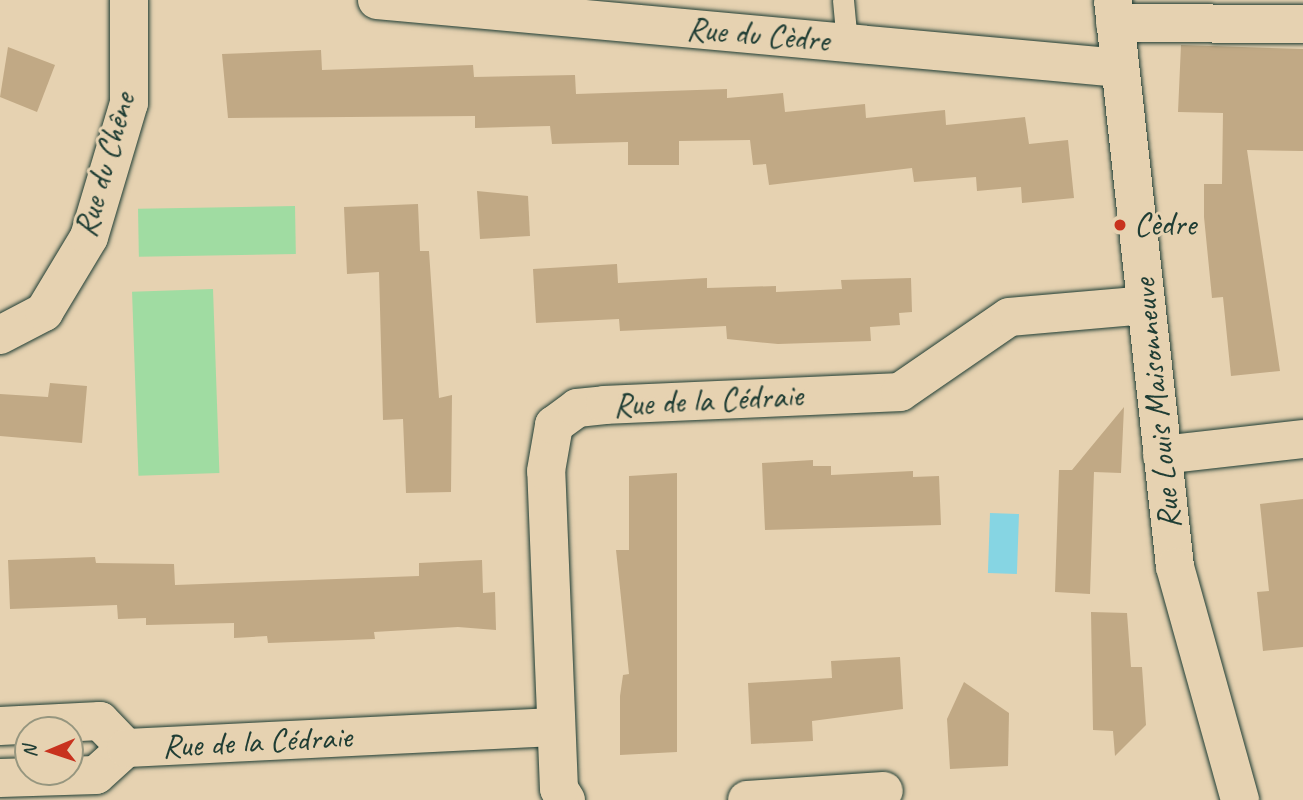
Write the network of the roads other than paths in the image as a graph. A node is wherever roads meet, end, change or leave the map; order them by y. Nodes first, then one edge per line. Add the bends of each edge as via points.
1 (129, 0) edge
2 (377, 0) edge
3 (843, 0) edge
4 (1114, 12) edge
5 (1303, 24) edge
6 (847, 43) junction
7 (1120, 68) junction
8 (1145, 305) junction
9 (0, 335) edge
10 (1303, 439) edge
11 (1162, 455) junction
12 (0, 726) edge
13 (555, 727) junction
14 (126, 748) junction
15 (0, 778) edge
16 (884, 791) dead end
17 (566, 800) edge
18 (747, 800) edge
19 (1240, 800) edge

1 - 9 street, Rue du Chêne via 129,103 89,237 44,312
2 - 6 street, Rue du Cèdre
3 - 6 lane, Rue du Cèdre
4 - 5 street
4 - 7 street, Rue Louis Maisonneuve
6 - 7 street, Rue du Cèdre
7 - 8 street, Rue Louis Maisonneuve
8 - 11 street, Rue Louis Maisonneuve
8 - 13 street, Rue de la Cédraie via 1009,317 900,392 606,405 578,408 554,425 546,471
10 - 11 street
11 - 19 street, Rue Louis Maisonneuve via 1175,567
12 - 14 street, Rue de la Cédraie via 100,721
13 - 14 street, Rue de la Cédraie
13 - 17 street, Rue de la Cédraie via 559,789
14 - 15 street, Rue de la Cédraie via 96,775
16 - 18 street

